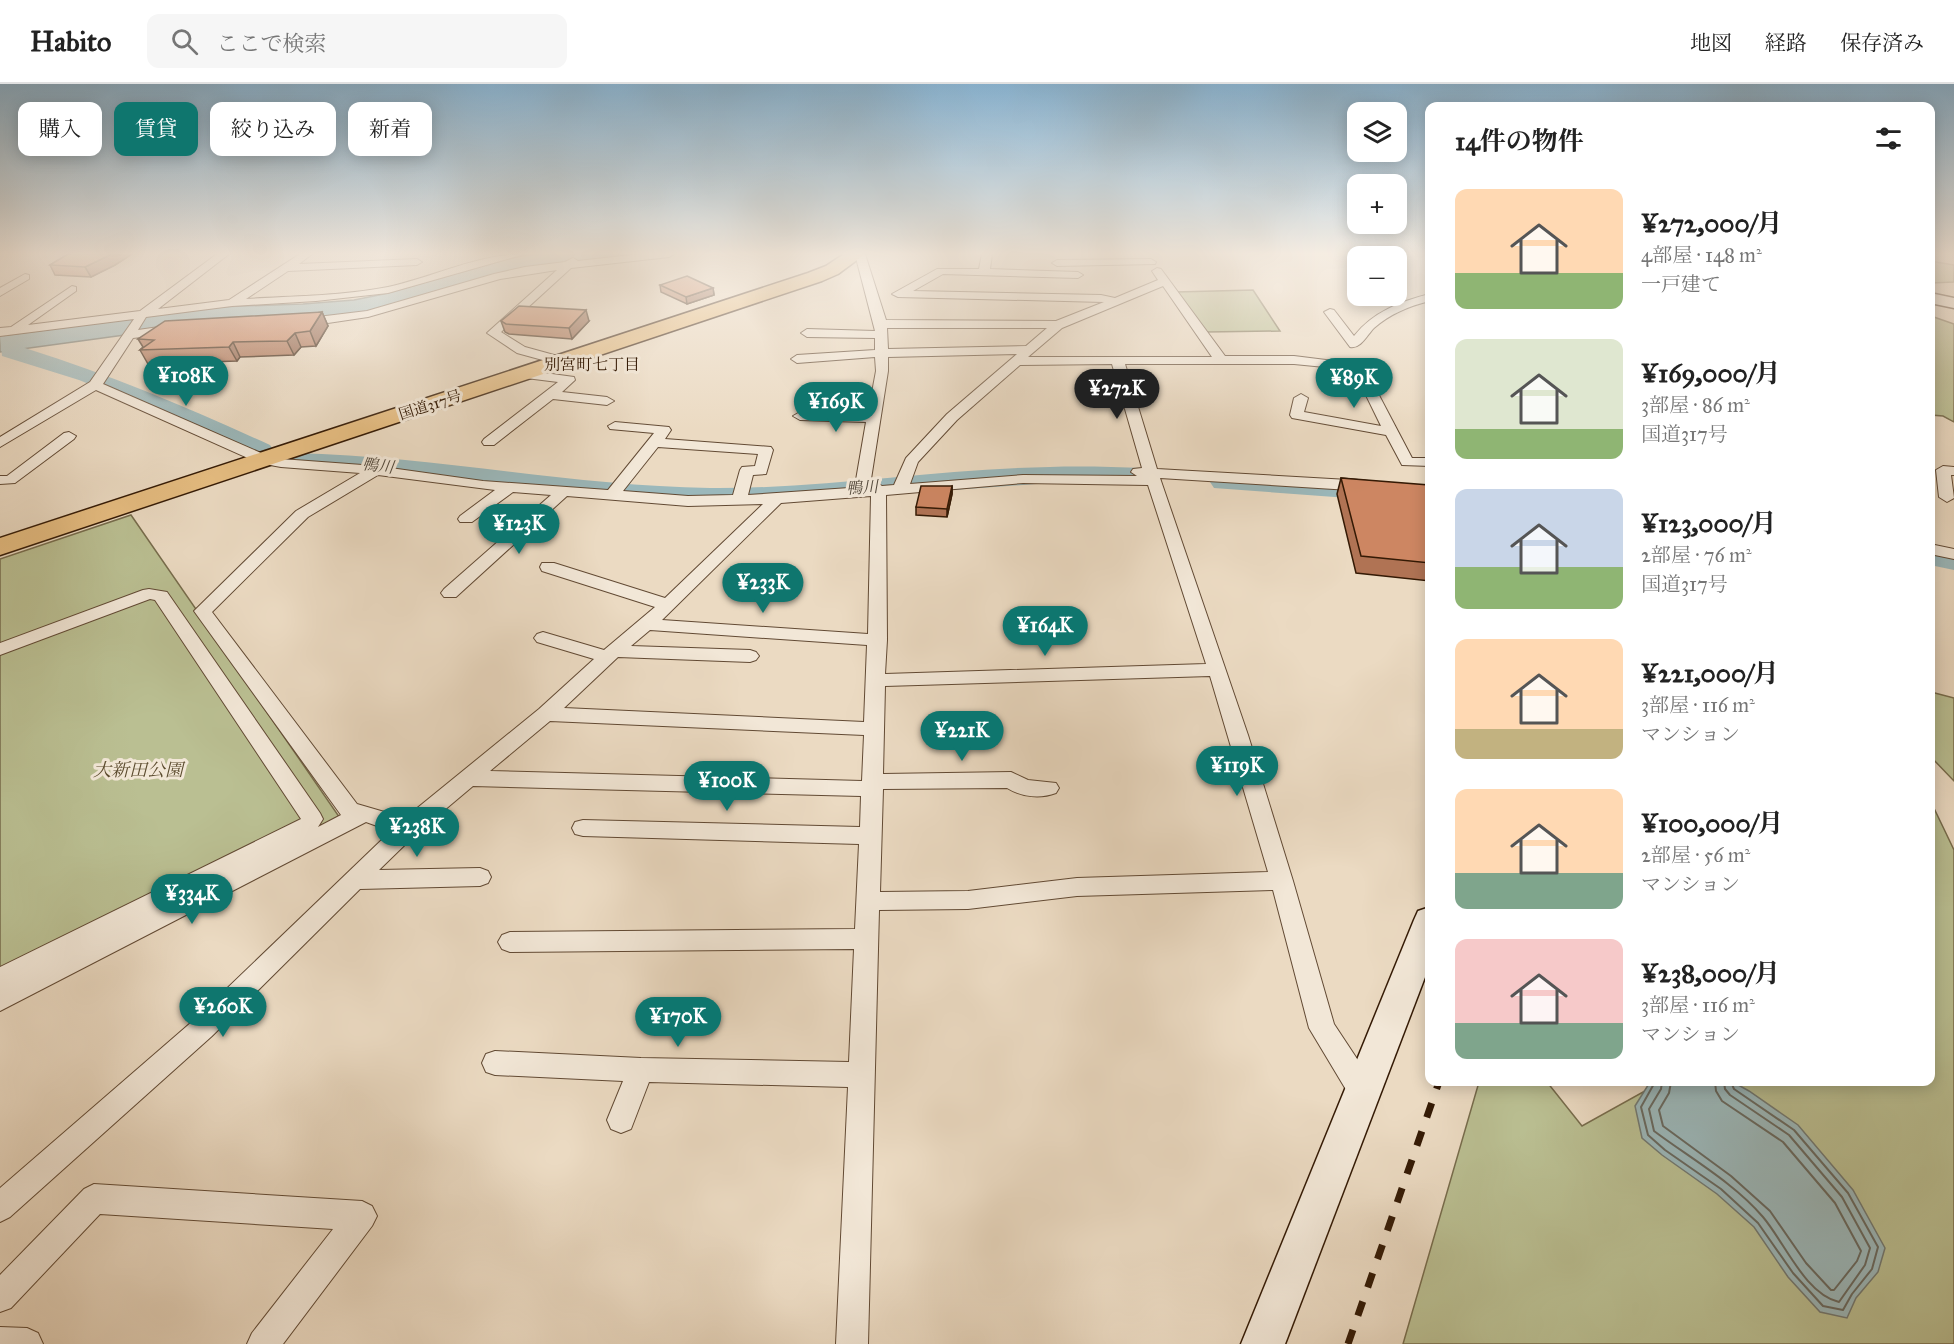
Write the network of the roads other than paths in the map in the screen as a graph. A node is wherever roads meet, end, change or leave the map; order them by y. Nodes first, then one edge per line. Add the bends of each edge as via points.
1 (1330, 312) dead end
2 (38, 313) edge
3 (153, 313) edge
4 (372, 313) edge
5 (515, 313) edge
6 (709, 313) edge
7 (878, 313) edge
8 (1089, 313) edge
9 (1187, 313) edge
10 (1389, 313) edge
11 (144, 314) junction
12 (284, 323) edge
13 (1058, 325) junction
14 (183, 328) edge
15 (14, 330) junction
16 (881, 330) junction
17 (0, 332) edge
18 (807, 333) dead end
19 (129, 334) junction
20 (1028, 350) junction
21 (882, 353) junction
22 (797, 359) dead end
23 (1117, 360) junction
24 (561, 361) junction
25 (1016, 361) junction
26 (1222, 361) junction
27 (523, 374) junction
28 (95, 385) junction
29 (552, 395) junction
30 (1301, 398) dead end
31 (607, 401) dead end
32 (800, 416) dead end
33 (873, 418) junction
34 (615, 426) dead end
35 (1391, 432) junction
36 (69, 436) dead end
37 (489, 442) dead end
38 (654, 442) junction
39 (0, 443) edge
40 (264, 460) junction
41 (1425, 462) edge
42 (1942, 468) edge
43 (376, 470) junction
44 (1152, 476) junction
45 (0, 480) edge
46 (886, 485) junction
47 (510, 487) junction
48 (1377, 487) edge
49 (564, 491) junction
50 (1935, 494) edge
51 (612, 495) junction
52 (1950, 498) edge
53 (777, 499) junction
54 (739, 500) junction
55 (466, 519) dead end
56 (0, 547) edge
57 (1935, 550) edge
58 (1954, 554) edge
59 (548, 567) dead end
60 (450, 593) dead end
61 (668, 605) junction
62 (646, 624) junction
63 (543, 638) dead end
64 (878, 640) junction
65 (0, 650) edge
66 (611, 654) junction
67 (750, 656) dead end
68 (1216, 670) junction
69 (875, 680) junction
70 (546, 714) junction
71 (875, 729) junction
72 (467, 778) junction
73 (873, 786) junction
74 (1049, 788) dead end
75 (364, 813) junction
76 (408, 828) junction
77 (583, 828) dead end
78 (870, 836) junction
79 (480, 877) dead end
80 (356, 880) junction
81 (1282, 881) junction
82 (870, 901) junction
83 (1425, 932) edge
84 (867, 939) junction
85 (510, 942) dead end
86 (0, 979) edge
87 (0, 1000) edge
88 (495, 1063) dead end
89 (640, 1070) junction
90 (860, 1075) junction
91 (1362, 1089) junction
92 (621, 1120) dead end
93 (0, 1207) edge
94 (0, 1297) edge
95 (0, 1343) edge
96 (27, 1344) edge
97 (263, 1344) edge
98 (852, 1344) edge
99 (1263, 1344) edge

1 - 10 street via 1354,344 1367,326
2 - 15 street
3 - 11 street
4 - 12 street
5 - 24 street via 493,333 521,350
6 - 24 highway, 国道317号
7 - 16 street
8 - 13 street
9 - 26 street
11 - 15 street
11 - 19 street
13 - 16 street
13 - 20 street
14 - 19 street
15 - 17 street
16 - 18 street
16 - 21 street
19 - 28 street
20 - 21 street
20 - 25 street
21 - 22 street
21 - 33 street
23 - 25 street
23 - 26 street
23 - 44 street
24 - 27 highway, 国道317号
25 - 46 street via 952,417
26 - 35 street via 1294,360 1338,365 1366,384
27 - 29 street via 569,380
27 - 40 highway, 国道317号
28 - 39 street
28 - 40 street
29 - 31 street
29 - 37 street
30 - 35 street via 1297,415
32 - 33 street
33 - 46 street
34 - 38 street via 664,430
35 - 41 street via 1407,462
36 - 45 street via 10,480
38 - 51 street
38 - 54 street via 766,450 761,471 747,470
40 - 43 street
40 - 56 highway, 国道317号
42 - 52 street
43 - 47 street
43 - 75 street via 302,514 203,611 351,813
44 - 46 street
44 - 48 street
44 - 68 street
46 - 53 street
46 - 64 street
47 - 49 street
47 - 55 street
49 - 51 street
49 - 60 street
50 - 52 street
51 - 54 street via 688,501
53 - 54 street
53 - 61 street
57 - 58 street
59 - 61 street
61 - 62 street
62 - 64 street
62 - 66 street
63 - 66 street
64 - 69 street
65 - 86 street via 149,594 161,596 312,819 308,825
66 - 67 street
66 - 70 street
68 - 69 street
68 - 81 street
69 - 71 street
70 - 71 street
70 - 72 street
71 - 73 street
72 - 73 street
72 - 76 street
73 - 74 street via 1011,780 1024,788
73 - 78 street
75 - 76 street
75 - 87 street
76 - 80 street
77 - 78 street
78 - 82 street
79 - 80 street
80 - 93 street via 202,1028
81 - 82 street via 1077,887 968,900
81 - 91 street via 1322,1028
82 - 84 street
83 - 91 street
84 - 85 street
84 - 90 street
88 - 89 street
89 - 90 street
89 - 92 street
90 - 98 street
91 - 99 street
94 - 97 street via 94,1199 362,1216
95 - 96 street

